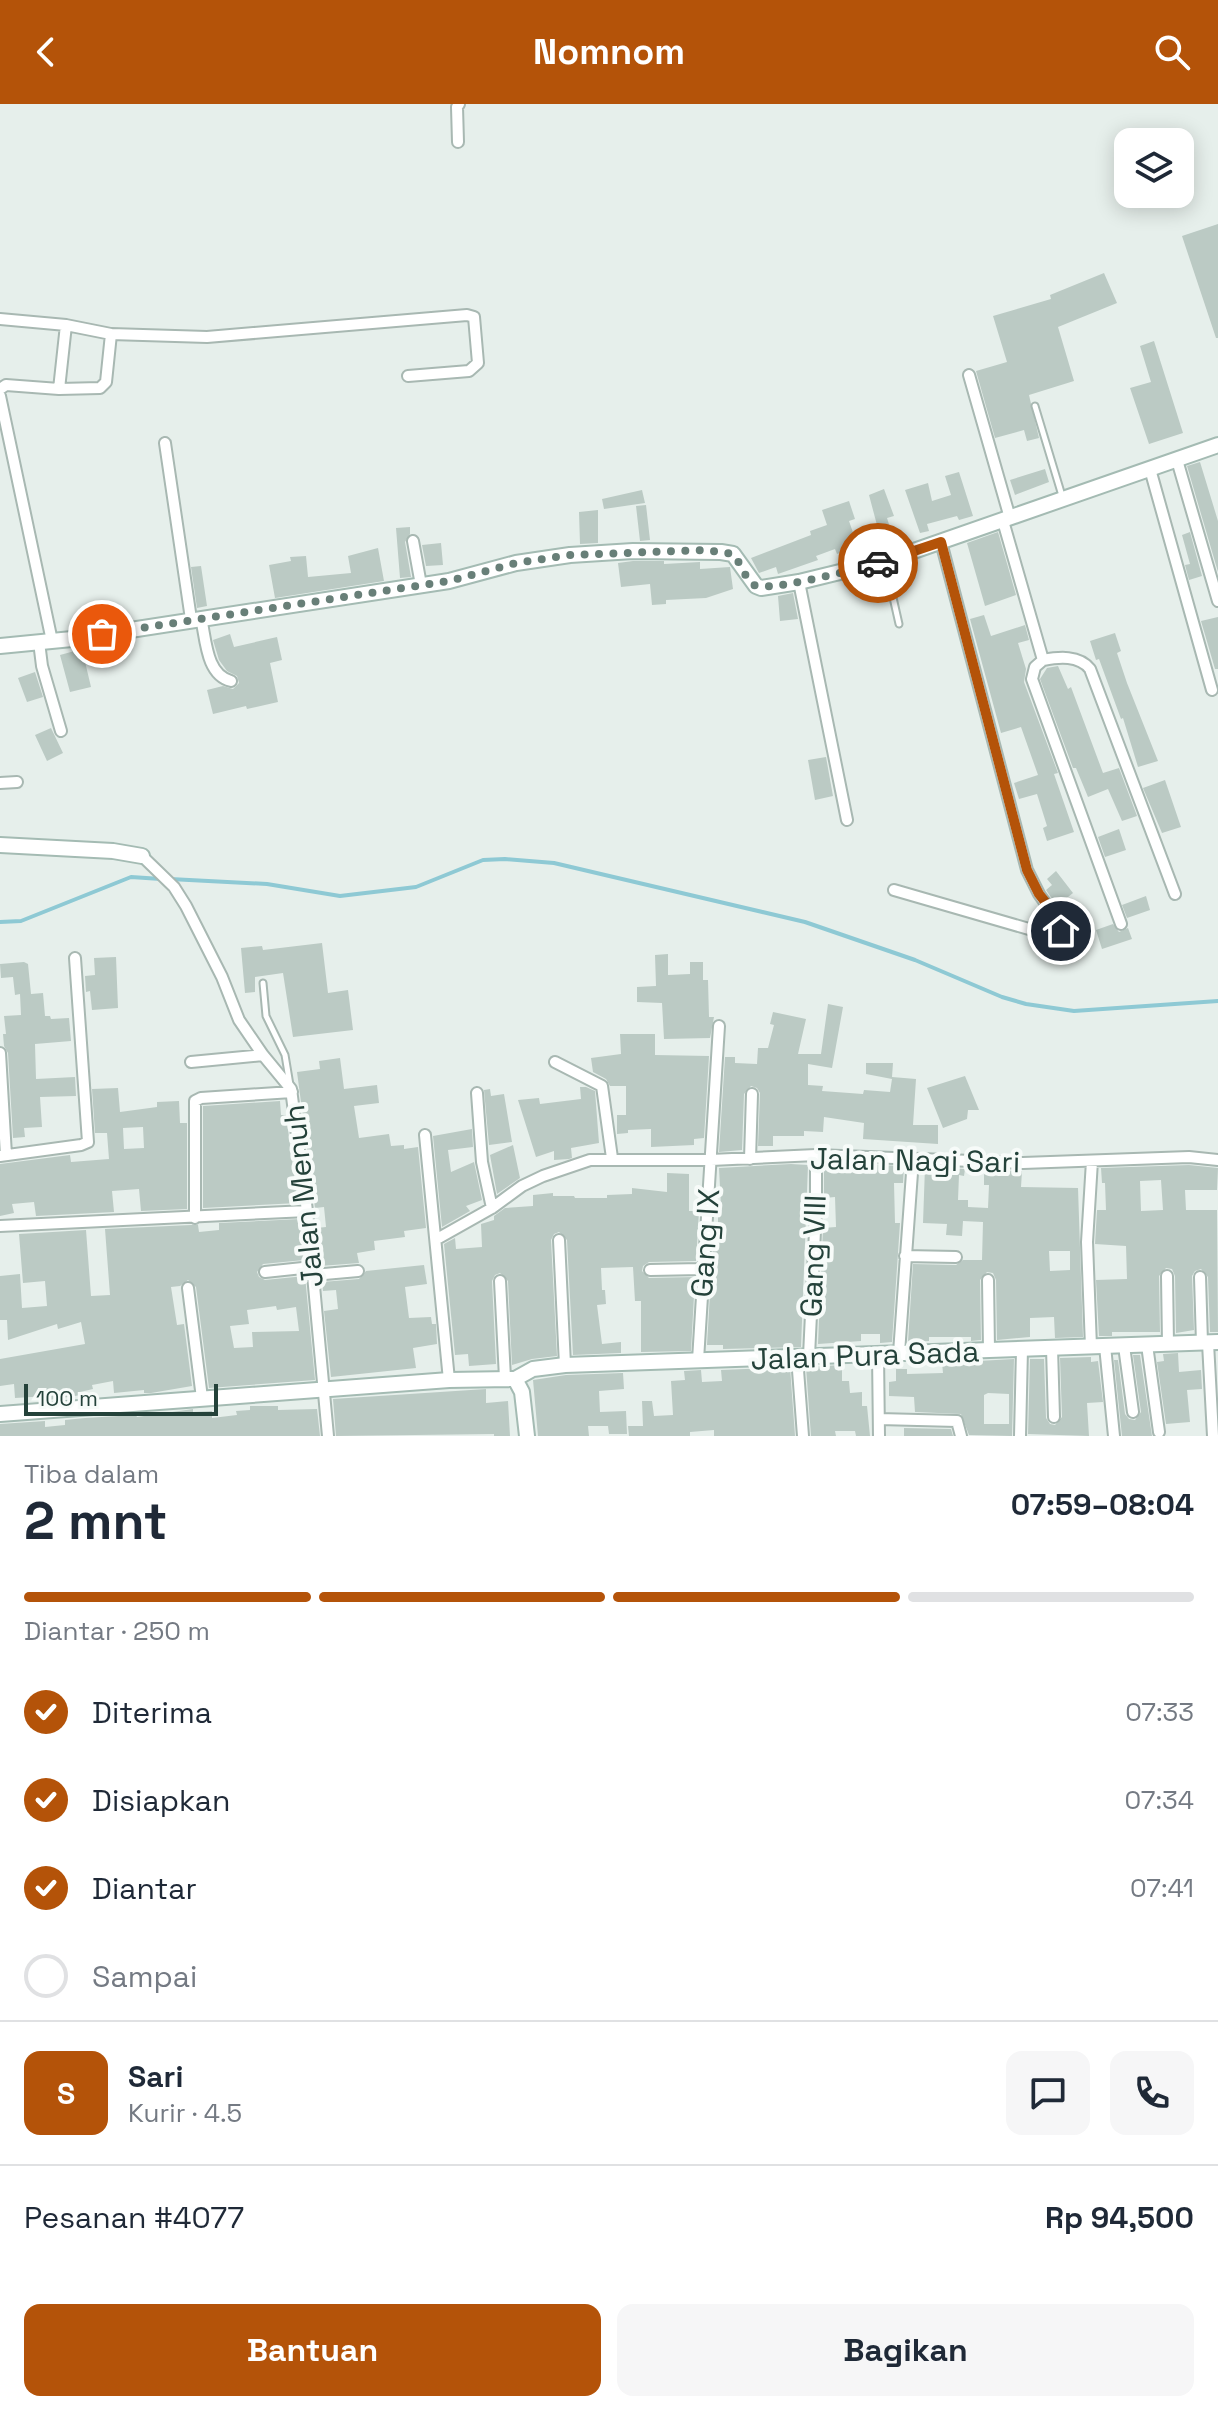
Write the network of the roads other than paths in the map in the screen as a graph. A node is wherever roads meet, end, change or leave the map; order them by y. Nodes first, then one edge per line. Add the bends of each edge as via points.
1 (459, 104) edge
2 (458, 142) dead end
3 (0, 319) edge
4 (66, 325) junction
5 (111, 334) junction
6 (969, 375) dead end
7 (408, 376) dead end
8 (0, 389) edge
9 (59, 389) junction
10 (0, 396) edge
11 (1035, 406) dead end
12 (165, 443) dead end
13 (1218, 445) edge
14 (1177, 460) junction
15 (1150, 469) junction
16 (1064, 500) junction
17 (1006, 520) junction
18 (413, 541) dead end
19 (941, 542) junction
20 (885, 561) junction
21 (799, 582) junction
22 (421, 585) junction
23 (1218, 601) edge
24 (196, 618) junction
25 (899, 624) dead end
26 (45, 642) junction
27 (0, 646) edge
28 (1043, 660) junction
29 (231, 681) dead end
30 (1212, 690) dead end
31 (61, 731) dead end
32 (17, 782) dead end
33 (0, 783) edge
34 (847, 820) dead end
35 (0, 845) edge
36 (142, 856) joint
37 (894, 890) dead end
38 (1175, 894) dead end
39 (1121, 924) dead end
40 (75, 958) dead end
41 (263, 983) dead end
42 (719, 1026) dead end
43 (0, 1053) edge
44 (263, 1055) junction
45 (191, 1062) dead end
46 (555, 1062) dead end
47 (291, 1089) junction
48 (477, 1093) dead end
49 (752, 1094) dead end
50 (425, 1135) dead end
51 (816, 1155) junction
52 (3, 1156) edge
53 (612, 1158) junction
54 (750, 1159) junction
55 (913, 1159) junction
56 (711, 1160) junction
57 (1218, 1160) edge
58 (1092, 1161) junction
59 (492, 1208) junction
60 (307, 1211) junction
61 (195, 1218) junction
62 (0, 1226) edge
63 (437, 1239) junction
64 (559, 1240) dead end
65 (905, 1256) junction
66 (956, 1257) dead end
67 (701, 1269) junction
68 (650, 1270) dead end
69 (312, 1271) junction
70 (358, 1271) dead end
71 (265, 1272) dead end
72 (1167, 1276) dead end
73 (1200, 1277) dead end
74 (988, 1280) dead end
75 (500, 1281) dead end
76 (188, 1288) dead end
77 (705, 1294) dead end
78 (1210, 1343) edge
79 (1168, 1344) junction
80 (1147, 1345) junction
81 (1098, 1346) junction
82 (1124, 1346) junction
83 (1052, 1348) junction
84 (1022, 1349) junction
85 (989, 1350) junction
86 (899, 1353) junction
87 (878, 1354) junction
88 (696, 1356) junction
89 (803, 1357) junction
90 (565, 1365) junction
91 (806, 1374) dead end
92 (510, 1379) junction
93 (449, 1380) junction
94 (322, 1389) junction
95 (202, 1398) junction
96 (1133, 1412) dead end
97 (805, 1413) dead end
98 (0, 1414) edge
99 (1054, 1417) dead end
100 (879, 1419) junction
101 (1159, 1432) dead end
102 (328, 1436) edge
103 (527, 1436) edge
104 (803, 1436) edge
105 (879, 1436) edge
106 (961, 1436) edge
107 (1020, 1436) edge
108 (1114, 1436) edge
109 (1213, 1436) edge

1 - 2 street
3 - 4 street
4 - 5 street
4 - 9 street
5 - 7 street via 207,337 474,317 477,367
5 - 9 street via 105,385
6 - 17 street
8 - 9 street
10 - 26 street
11 - 16 lane
12 - 24 street
13 - 14 street
14 - 15 street
14 - 23 street
15 - 16 street
15 - 30 street
16 - 17 street
17 - 19 street
17 - 28 street
18 - 22 street
19 - 20 street
19 - 37 street via 1027,870 1062,927 1053,936
20 - 21 street
20 - 25 lane
21 - 22 street via 761,588 733,554 706,550 570,555
21 - 34 street
22 - 24 street
24 - 26 street
24 - 29 street via 214,669
26 - 27 street
26 - 31 street via 42,666
28 - 38 street via 1077,660 1090,669
28 - 39 street via 1032,679
32 - 33 street
35 - 36 street, Jalan Menuh
36 - 44 street, Jalan Menuh via 174,887 239,1020
40 - 52 street via 88,1142
41 - 47 lane via 266,1016 285,1055
42 - 56 street, Gang IX
43 - 52 street
44 - 45 street
44 - 47 street, Jalan Menuh
46 - 53 street via 602,1086
47 - 60 street, Jalan Menuh
47 - 61 street via 197,1099
48 - 59 street
49 - 54 street
50 - 63 street
51 - 54 street, Jalan Nagi Sari
51 - 55 street, Jalan Nagi Sari
51 - 89 street, Gang VIII
53 - 56 street, Jalan Nagi Sari
53 - 59 street, Jalan Nagi Sari via 543,1176
54 - 56 street, Jalan Nagi Sari
55 - 58 street, Jalan Nagi Sari
55 - 65 street
56 - 67 street, Gang IX
57 - 58 street, Jalan Nagi Sari
58 - 81 street via 1087,1242
59 - 63 street, Jalan Nagi Sari
60 - 61 street
60 - 69 street, Jalan Menuh
61 - 62 street
63 - 93 street
64 - 90 street
65 - 66 street
65 - 86 street
67 - 68 street
67 - 88 street, Gang IX
69 - 70 street
69 - 71 street
69 - 94 street, Jalan Menuh
72 - 79 street
73 - 78 street
74 - 85 street
75 - 92 street
76 - 95 street
77 - 88 street, Gang IX
78 - 79 street, Jalan Pura Sada
78 - 109 street
79 - 80 street, Jalan Pura Sada
80 - 82 street, Jalan Pura Sada
80 - 101 street
81 - 82 street, Jalan Pura Sada
81 - 83 street, Jalan Pura Sada
81 - 108 street
82 - 96 street
83 - 84 street, Jalan Pura Sada
83 - 99 street
84 - 85 street, Jalan Pura Sada
84 - 107 street
85 - 86 street, Jalan Pura Sada
86 - 87 street, Jalan Pura Sada
87 - 89 street, Jalan Pura Sada
87 - 100 street
88 - 89 street, Jalan Pura Sada
88 - 90 street, Jalan Pura Sada
89 - 104 street, Gang VIII
90 - 92 street, Jalan Pura Sada via 533,1369
91 - 97 street
92 - 93 street, Jalan Pura Sada
92 - 103 street via 522,1392
93 - 94 street, Jalan Pura Sada
94 - 95 street, Jalan Pura Sada
94 - 102 street, Jalan Menuh
95 - 98 street, Jalan Pura Sada
100 - 105 street
100 - 106 street via 957,1421

